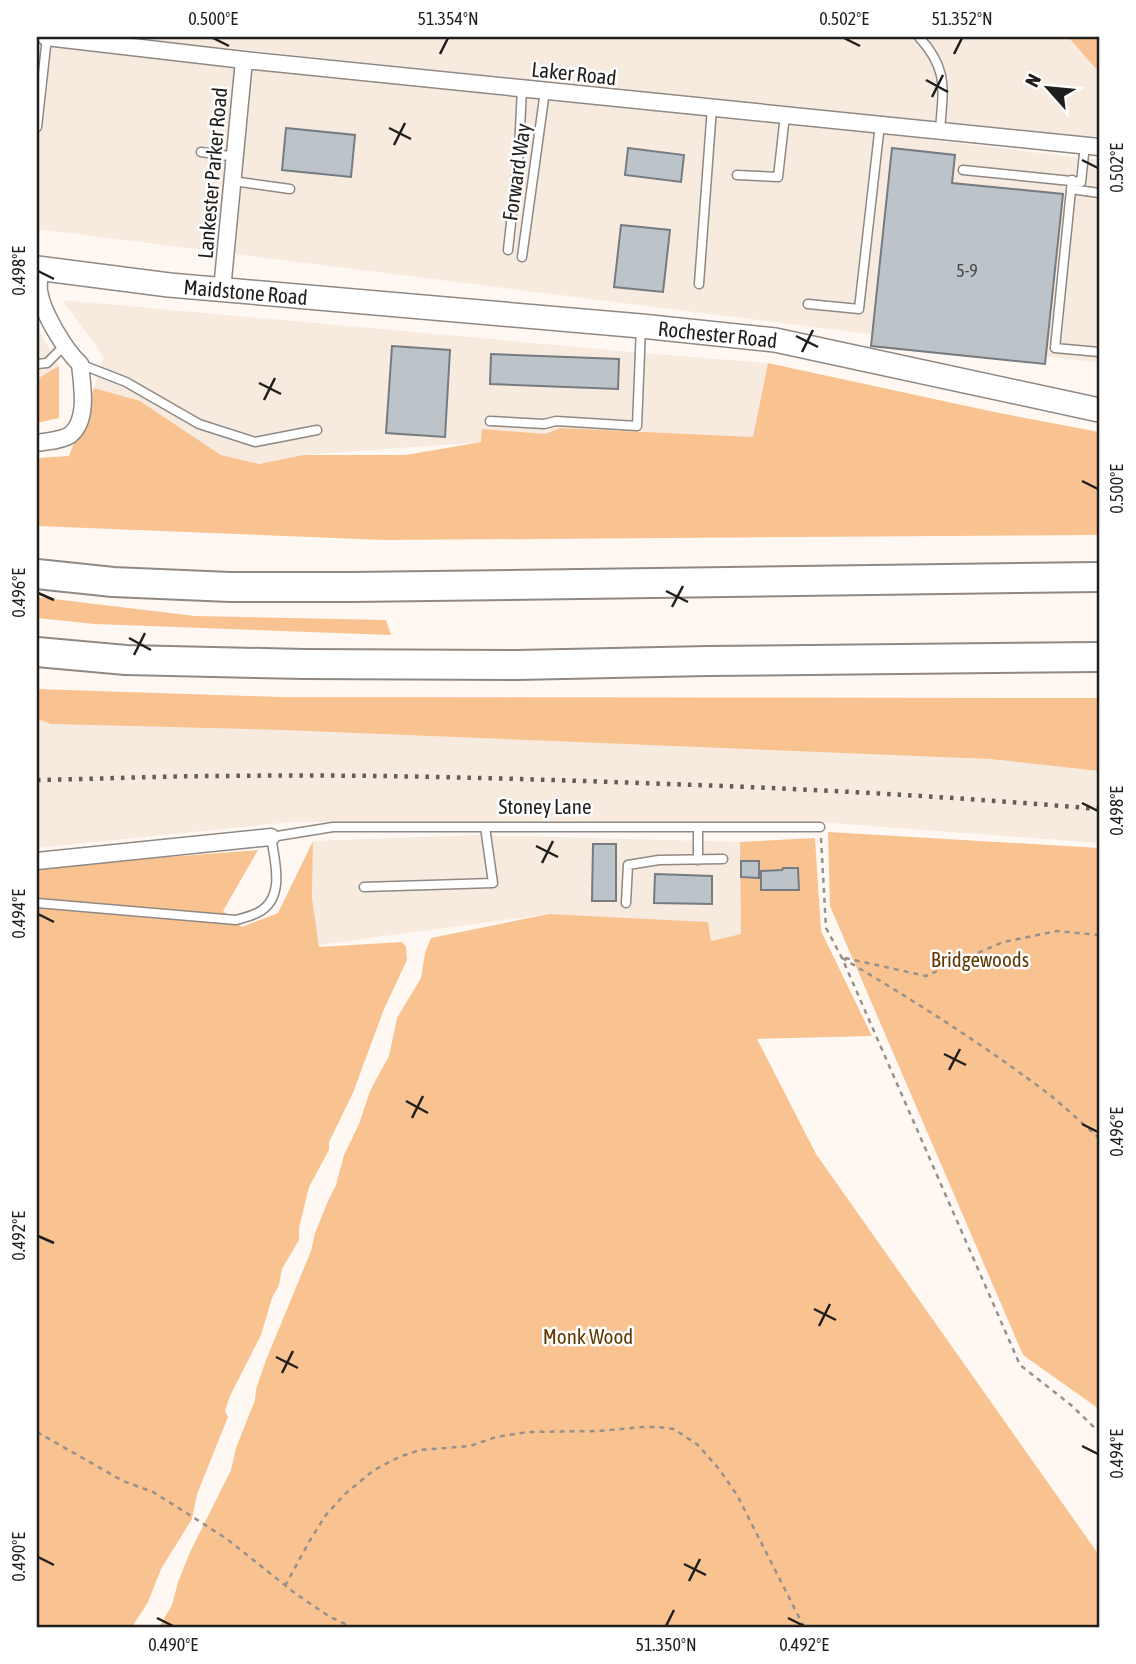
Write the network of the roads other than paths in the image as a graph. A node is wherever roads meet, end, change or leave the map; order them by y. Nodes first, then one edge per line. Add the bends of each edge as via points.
1 (46, 37) edge
2 (919, 37) edge
3 (244, 60) junction
4 (522, 88) junction
5 (545, 91) junction
6 (712, 107) junction
7 (785, 115) junction
8 (880, 124) junction
9 (37, 127) edge
10 (940, 130) junction
11 (1092, 146) edge
12 (201, 152) dead end
13 (236, 157) junction
14 (963, 170) dead end
15 (737, 175) dead end
16 (233, 181) junction
17 (1071, 185) junction
18 (290, 189) dead end
19 (1099, 193) edge
20 (508, 250) dead end
21 (522, 257) dead end
22 (39, 269) edge
23 (699, 284) dead end
24 (222, 290) junction
25 (808, 304) dead end
26 (455, 310) joint
27 (641, 326) junction
28 (64, 346) junction
29 (1099, 352) edge
30 (37, 364) edge
31 (80, 364) junction
32 (1099, 410) edge
33 (490, 421) dead end
34 (317, 430) dead end
35 (37, 443) edge
36 (37, 574) edge
37 (1099, 577) edge
38 (37, 652) edge
39 (1099, 657) edge
40 (485, 827) junction
41 (698, 827) junction
42 (820, 827) road end
43 (271, 837) junction
44 (723, 859) dead end
45 (698, 860) junction
46 (37, 861) edge
47 (364, 887) dead end
48 (37, 903) edge
49 (626, 903) dead end

1 - 3 street, Laker Road
1 - 9 lane
2 - 10 lane via 943,78
3 - 4 street, Laker Road
3 - 13 street, Lankester Parker Road
4 - 5 street, Laker Road
4 - 20 lane
5 - 6 street, Laker Road
5 - 21 lane, Forward Way
6 - 7 street, Laker Road
6 - 23 lane
7 - 8 street, Laker Road
7 - 15 lane via 778,177
8 - 10 street, Laker Road
8 - 25 lane via 859,309
10 - 11 street, Laker Road
11 - 17 lane via 1081,182
12 - 13 lane
13 - 16 street, Lankester Parker Road
14 - 17 lane
16 - 18 lane
16 - 24 street, Lankester Parker Road
17 - 19 lane
17 - 29 lane via 1055,348
22 - 24 main road, Maidstone Road
22 - 28 street via 41,297
24 - 26 main road, Maidstone Road
26 - 27 main road, Rochester Road
27 - 32 main road, Rochester Road via 775,340
27 - 33 lane via 636,426
28 - 30 lane via 47,363
28 - 31 street
31 - 34 lane via 126,382 200,424 255,442
31 - 35 street via 83,408 76,428 59,440
36 - 37 highway via 113,582 298,587
38 - 39 highway via 127,660 304,664
40 - 41 lane, Stoney Lane
40 - 43 lane, Stoney Lane via 333,827
40 - 47 lane via 493,883
41 - 42 lane, Stoney Lane
41 - 45 lane
43 - 46 street, Stoney Lane
43 - 48 lane via 277,882 274,895 257,914 236,920
44 - 45 lane
45 - 49 lane via 628,865

